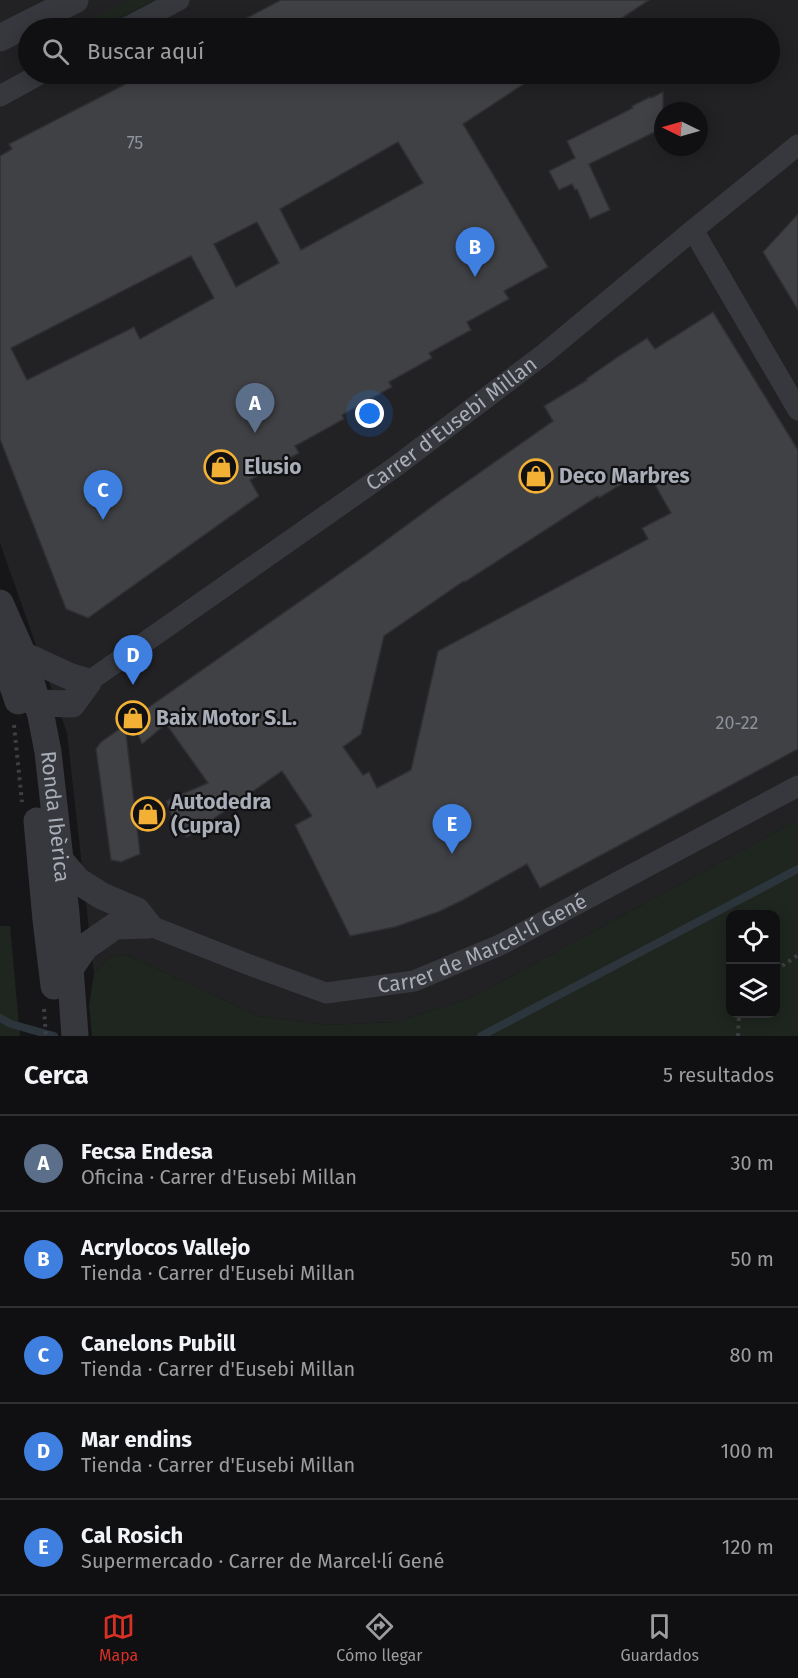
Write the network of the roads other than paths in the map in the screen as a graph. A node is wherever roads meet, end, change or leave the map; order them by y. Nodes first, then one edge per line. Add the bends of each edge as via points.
1 (75, 0) edge
2 (179, 0) edge
3 (39, 18) edge
4 (145, 18) edge
5 (18, 29) edge
6 (0, 38) edge
7 (18, 82) edge
8 (21, 84) edge
9 (0, 87) edge
10 (0, 96) edge
11 (798, 145) edge
12 (693, 230) junction
13 (798, 410) edge
14 (0, 603) edge
15 (12, 651) edge
16 (88, 682) junction
17 (26, 699) junction
18 (72, 704) junction
19 (48, 752) junction
20 (798, 786) edge
21 (60, 860) junction
22 (148, 925) junction
23 (70, 969) junction
24 (66, 1026) edge

1 - 3 street
2 - 4 street
5 - 6 street
7 - 9 street
8 - 10 street
11 - 12 street, Carrer d'Eusebi Millan
12 - 13 street
12 - 16 street, Carrer d'Eusebi Millan via 544,354 395,467
14 - 15 street, Ronda Ibèrica
15 - 16 street
15 - 17 street, Ronda Ibèrica
16 - 18 street
17 - 18 street
17 - 19 street, Ronda Ibèrica
17 - 24 street, Ronda Ibèrica via 46,920
18 - 19 street
19 - 21 street, Ronda Ibèrica
20 - 22 street, Carrer de Marcel·lí Gené via 500,945 414,981 326,993
21 - 22 street via 78,881 136,911
21 - 23 street, Ronda Ibèrica
22 - 23 street via 115,926 85,947
23 - 24 street, Ronda Ibèrica

